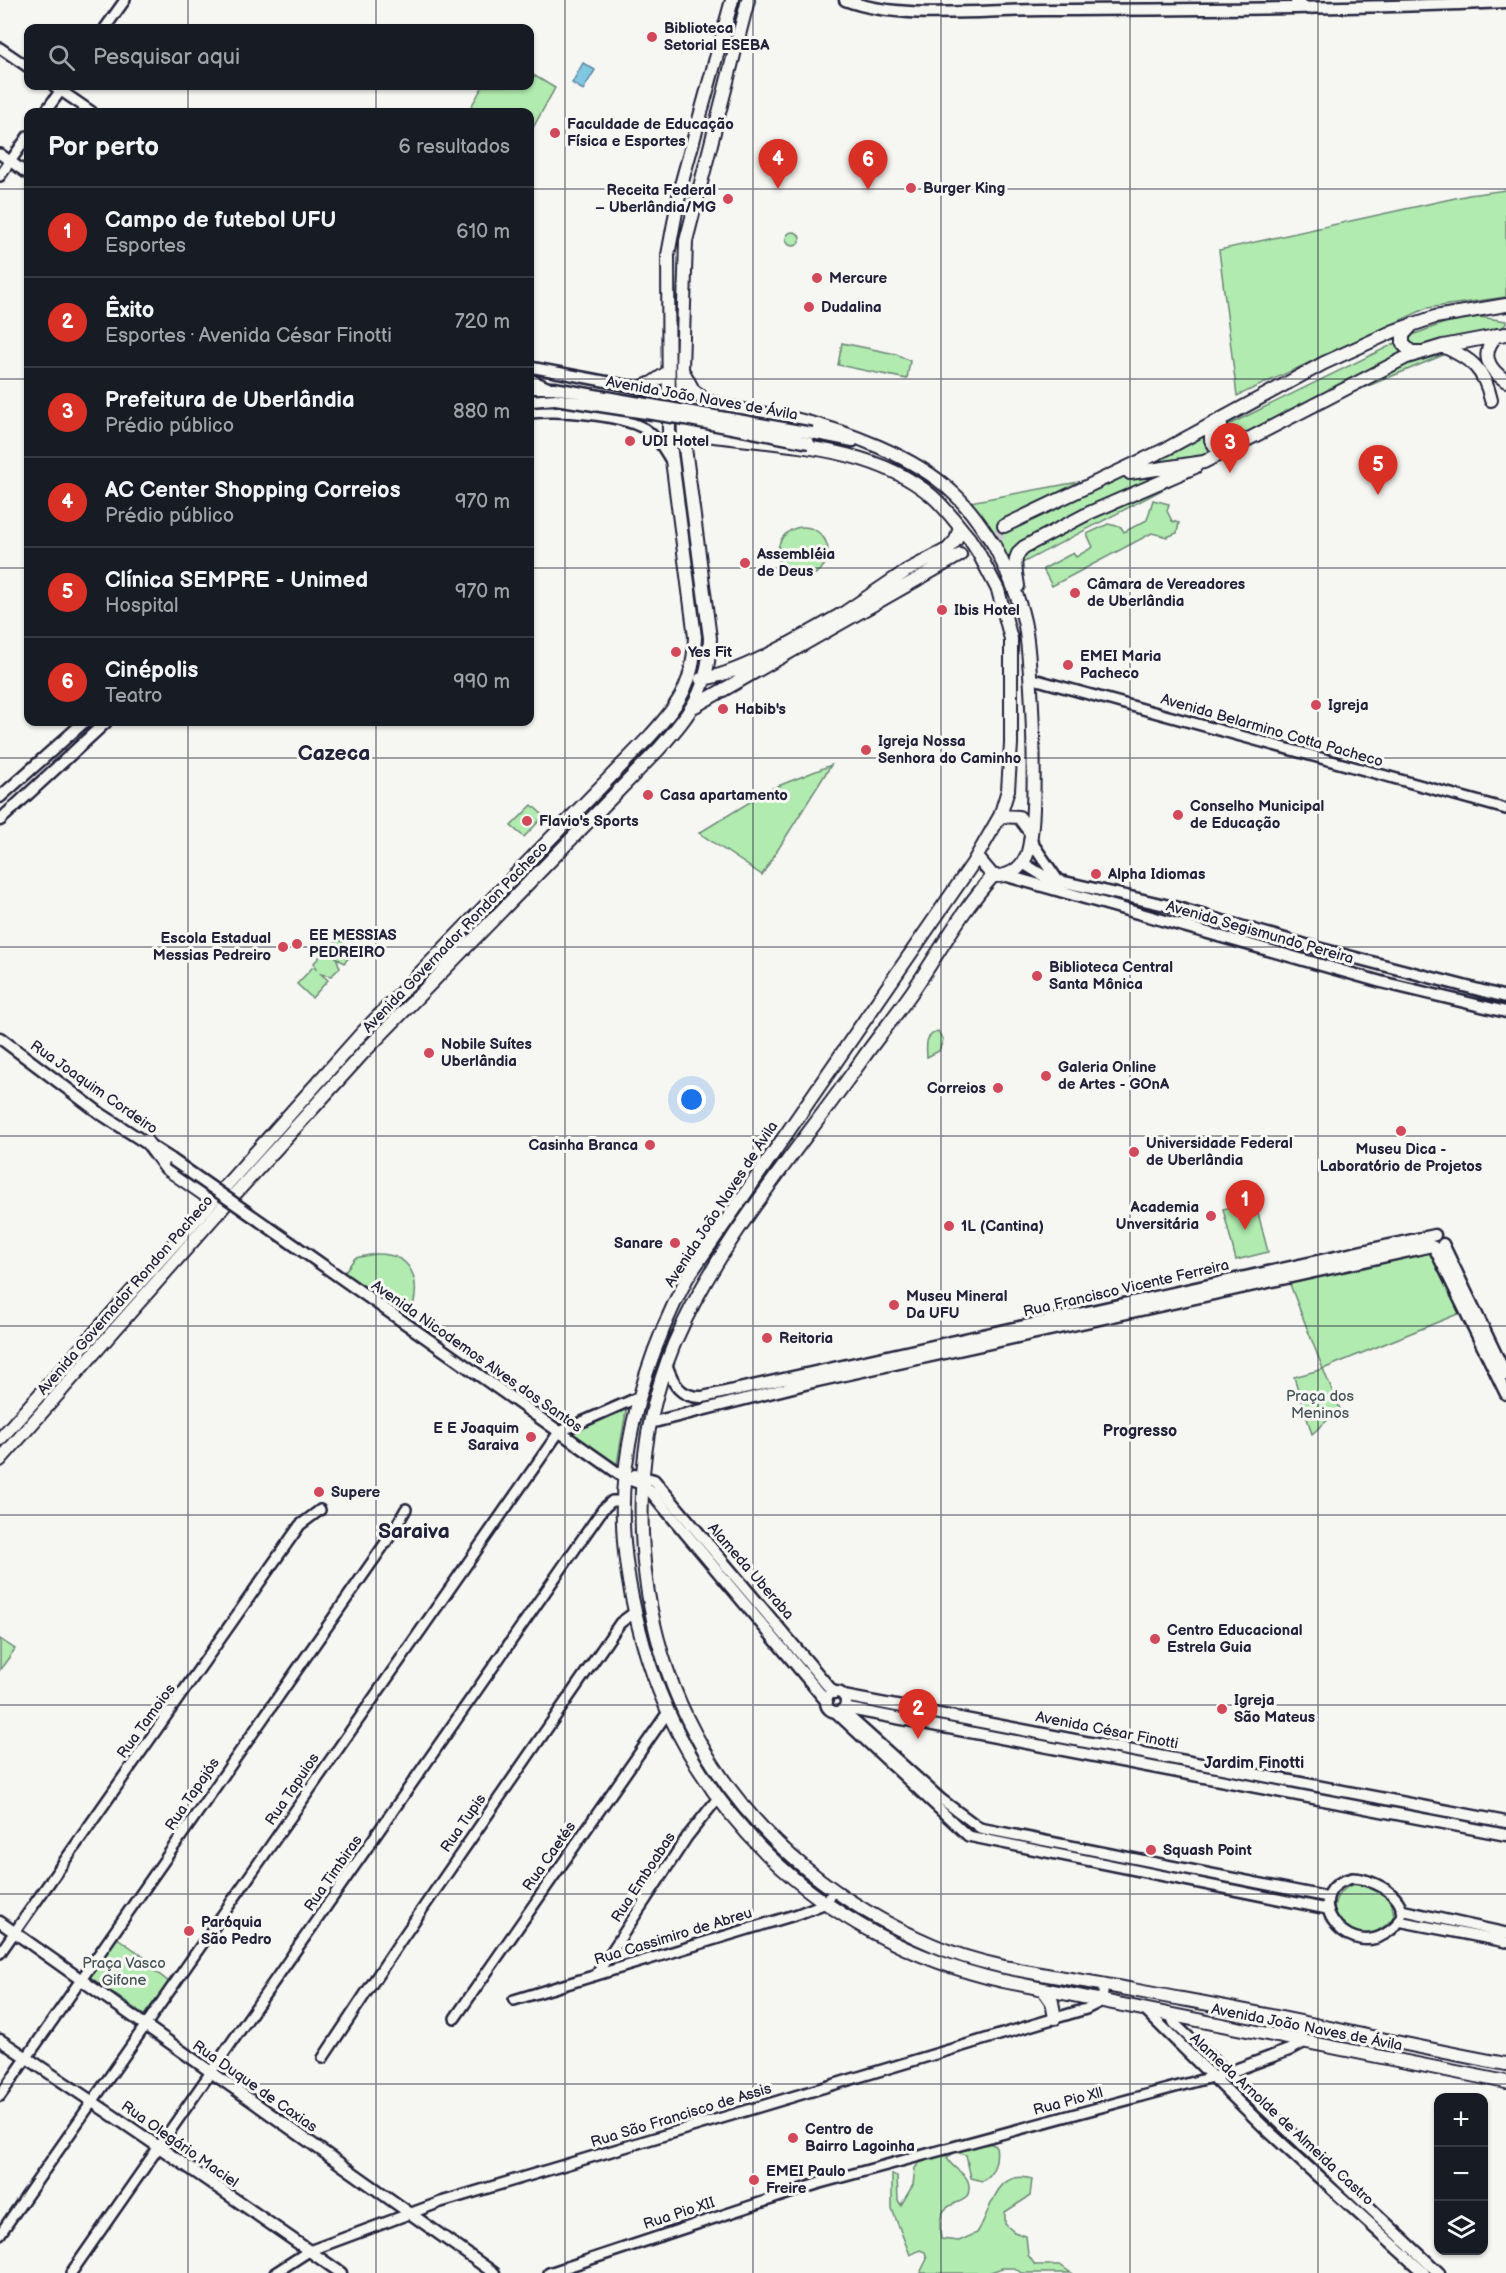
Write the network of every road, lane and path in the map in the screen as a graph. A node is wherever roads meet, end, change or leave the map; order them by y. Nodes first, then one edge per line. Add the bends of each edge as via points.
1 (125, 0) edge
2 (732, 0) edge
3 (748, 0) edge
4 (845, 0) edge
5 (1295, 0) edge
6 (1506, 2) edge
7 (1309, 9) junction
8 (108, 24) edge
9 (0, 48) edge
10 (24, 64) edge
11 (58, 90) edge
12 (64, 90) edge
13 (47, 108) edge
14 (87, 108) edge
15 (24, 142) edge
16 (0, 154) edge
17 (10, 161) junction
18 (24, 171) edge
19 (0, 176) edge
20 (1506, 305) edge
21 (1414, 323) junction
22 (1502, 335) edge
23 (1383, 336) junction
24 (1443, 346) junction
25 (1421, 352) junction
26 (1391, 364) junction
27 (534, 368) edge
28 (682, 369) junction
29 (668, 372) junction
30 (534, 381) edge
31 (1506, 381) edge
32 (624, 384) junction
33 (669, 387) junction
34 (640, 388) junction
35 (1280, 388) junction
36 (534, 389) edge
37 (552, 391) junction
38 (534, 399) edge
39 (1491, 400) dead end
40 (669, 404) junction
41 (734, 407) junction
42 (534, 413) edge
43 (608, 418) junction
44 (683, 425) junction
45 (1199, 431) junction
46 (704, 435) junction
47 (731, 437) junction
48 (811, 438) junction
49 (868, 444) junction
50 (1228, 449) junction
51 (861, 459) junction
52 (686, 461) junction
53 (1204, 462) junction
54 (672, 463) junction
55 (960, 527) junction
56 (986, 532) junction
57 (959, 553) tunnel mouth
58 (979, 554) junction
59 (1018, 599) junction
60 (842, 619) junction
61 (1011, 670) junction
62 (706, 678) junction
63 (1030, 678) junction
64 (690, 680) junction
65 (694, 707) junction
66 (80, 726) edge
67 (102, 726) edge
68 (0, 797) edge
69 (1506, 809) edge
70 (1000, 816) junction
71 (0, 820) edge
72 (1031, 837) junction
73 (977, 857) junction
74 (1021, 865) junction
75 (993, 876) junction
76 (1007, 876) junction
77 (1056, 878) junction
78 (1506, 997) edge
79 (1506, 1012) edge
80 (0, 1038) edge
81 (146, 1141) junction
82 (777, 1147) junction
83 (788, 1161) junction
84 (212, 1200) junction
85 (1436, 1243) junction
86 (297, 1247) joint
87 (666, 1364) junction
88 (1506, 1375) edge
89 (776, 1387) junction
90 (1506, 1394) edge
91 (639, 1397) junction
92 (650, 1423) junction
93 (560, 1432) junction
94 (0, 1438) edge
95 (0, 1460) edge
96 (625, 1476) junction
97 (642, 1480) junction
98 (624, 1501) junction
99 (406, 1509) dead end
100 (320, 1510) dead end
101 (635, 1612) junction
102 (840, 1704) junction
103 (668, 1712) junction
104 (718, 1798) junction
105 (1506, 1822) edge
106 (1506, 1835) edge
107 (834, 1890) junction
108 (1328, 1897) junction
109 (826, 1904) junction
110 (1327, 1909) junction
111 (1401, 1910) junction
112 (1398, 1921) junction
113 (0, 1922) edge
114 (14, 1933) junction
115 (1506, 1933) edge
116 (1506, 1942) edge
117 (0, 1953) edge
118 (596, 1976) junction
119 (81, 1978) junction
120 (1104, 1985) junction
121 (1043, 1989) junction
122 (514, 2000) dead end
123 (1102, 2001) junction
124 (1146, 2011) junction
125 (1172, 2016) junction
126 (455, 2018) dead end
127 (1055, 2018) junction
128 (1302, 2024) junction
129 (145, 2027) junction
130 (0, 2040) edge
131 (1302, 2043) junction
132 (26, 2058) junction
133 (323, 2058) dead end
134 (1506, 2064) edge
135 (211, 2073) junction
136 (1227, 2073) junction
137 (1215, 2077) junction
138 (1506, 2082) edge
139 (0, 2096) edge
140 (93, 2100) junction
141 (159, 2147) junction
142 (820, 2183) joint
143 (410, 2213) junction
144 (0, 2234) edge
145 (309, 2251) junction
146 (71, 2273) edge
147 (274, 2273) edge
148 (341, 2273) edge
149 (494, 2273) edge
150 (549, 2273) edge
151 (1424, 2273) edge
152 (1439, 2273) edge

1 - 8 street
2 - 29 main road, Avenida Governador Rondon Pacheco via 671,227
3 - 28 main road, Avenida Governador Rondon Pacheco via 688,226
4 - 7 main road via 882,9 955,12
5 - 7 street
6 - 7 main road
9 - 10 street
11 - 13 street
12 - 14 street
15 - 17 street
16 - 17 street
17 - 18 street
17 - 19 street
20 - 21 main road
21 - 23 main road
21 - 25 main road via 1403,335 1403,345 1412,352
22 - 24 main road
22 - 31 main road via 1489,344 1486,356 1493,370
23 - 26 main road via 1396,344 1397,354
23 - 35 main road
24 - 25 main road
24 - 39 main road via 1481,371
25 - 26 main road
26 - 50 main road
27 - 32 street
28 - 41 main road, Avenida João Naves de Ávila via 698,396
28 - 44 main road, Avenida Governador Rondon Pacheco
29 - 33 main road, Avenida Governador Rondon Pacheco
29 - 34 main road
30 - 37 street
32 - 34 street
32 - 43 street via 623,399
33 - 40 main road, Avenida Governador Rondon Pacheco
33 - 44 main road
34 - 40 street
35 - 45 main road
35 - 50 main road via 1211,432 1213,443
36 - 37 main road, Avenida João Naves de Ávila
37 - 38 main road, Avenida João Naves de Ávila
37 - 48 main road, Avenida João Naves de Ávila, bridge
40 - 44 main road
40 - 54 main road, Avenida Governador Rondon Pacheco
41 - 47 main road via 725,422
41 - 49 main road, Avenida João Naves de Ávila via 855,435
42 - 43 street, Avenida Governador Rondon Pacheco
43 - 54 street, Avenida Governador Rondon Pacheco via 647,430
44 - 46 main road
44 - 52 main road, Avenida Governador Rondon Pacheco
45 - 53 main road via 1005,528 1127,474
45 - 56 main road via 1136,457
46 - 47 main road, Avenida João Naves de Ávila
46 - 52 main road via 695,441
47 - 51 main road, Avenida João Naves de Ávila
48 - 49 main road, Avenida João Naves de Ávila
48 - 51 main road, Avenida João Naves de Ávila
49 - 56 main road, Avenida João Naves de Ávila via 915,466 950,489
50 - 53 main road
51 - 55 main road, Avenida João Naves de Ávila via 903,477 931,495
52 - 62 main road, Avenida Governador Rondon Pacheco via 710,624
53 - 59 main road via 1024,547 1015,560
54 - 64 main road, Avenida Governador Rondon Pacheco via 693,615
55 - 58 main road, Avenida João Naves de Ávila, bridge
55 - 60 main road via 948,549 906,571
56 - 59 main road, Avenida João Naves de Ávila, bridge
57 - 60 main road
58 - 60 main road via 896,600
58 - 61 main road, Avenida João Naves de Ávila via 998,590 1007,619
59 - 63 main road, Avenida João Naves de Ávila via 1028,642
60 - 62 main road
60 - 65 main road
61 - 63 main road
61 - 70 main road, Avenida João Naves de Ávila via 1010,771
62 - 64 main road
62 - 65 main road, Avenida Governador Rondon Pacheco
63 - 69 street, Avenida Belarmino Cotta Pacheco
63 - 72 main road, Avenida João Naves de Ávila
64 - 84 main road, Avenida Governador Rondon Pacheco via 678,703 651,735 361,1034
65 - 95 main road, Avenida Governador Rondon Pacheco via 658,750 356,1061
66 - 68 main road
67 - 71 main road
70 - 72 main road via 1019,817
70 - 73 main road
72 - 74 main road
72 - 77 main road
73 - 75 main road
73 - 82 main road, Avenida João Naves de Ávila
74 - 76 main road
74 - 77 main road, Avenida Segismundo Pereira via 1043,877
75 - 76 main road
75 - 83 main road, Avenida João Naves de Ávila
76 - 79 main road, Avenida Segismundo Pereira via 1381,982
77 - 78 main road, Avenida Segismundo Pereira
80 - 81 main road, Rua Joaquim Cordeiro via 101,1114
81 - 84 main road via 166,1168
81 - 86 main road, Rua Joaquim Cordeiro, bridge
82 - 83 main road
82 - 91 main road, Avenida João Naves de Ávila via 687,1278 656,1345
83 - 87 main road, Avenida João Naves de Ávila via 704,1283
84 - 94 main road, Avenida Governador Rondon Pacheco
85 - 88 main road
85 - 89 main road, Rua Francisco Vicente Ferreira
85 - 89 main road, Rua Francisco Vicente Ferreira
85 - 90 main road
86 - 93 main road, Avenida Nicodemos Alves dos Santos
87 - 89 main road, Rua Francisco Vicente Ferreira via 675,1386 691,1398
87 - 92 main road, Avenida João Naves de Ávila
89 - 92 main road, Rua Francisco Vicente Ferreira
91 - 93 street
91 - 96 main road, Avenida João Naves de Ávila
92 - 97 main road, Avenida João Naves de Ávila
93 - 96 main road, Avenida Nicodemos Alves dos Santos
93 - 129 street, Rua Tapuios
96 - 97 main road
96 - 98 main road, Avenida João Naves de Ávila
97 - 102 main road, Alameda Uberaba via 827,1702
97 - 102 main road, Alameda Uberaba via 654,1479
97 - 107 main road, Avenida João Naves de Ávila via 641,1554 648,1602 663,1660 679,1701 712,1763 750,1815 792,1858
98 - 101 main road, Avenida João Naves de Ávila via 626,1554
98 - 135 street, Rua Timbiras via 612,1500 603,1509
99 - 119 street, Rua Tapajós
100 - 114 street, Rua Tamoios via 300,1525
101 - 103 main road, Avenida João Naves de Ávila
101 - 133 street, Rua Tupis via 620,1623
102 - 105 main road, Avenida César Finotti
102 - 106 main road, Avenida César Finotti
102 - 108 street, Alameda Uberaba via 941,1799 990,1832
102 - 110 street, Alameda Uberaba via 969,1836
103 - 104 main road, Avenida João Naves de Ávila via 692,1760
103 - 126 street, Rua Caetés
104 - 109 main road, Avenida João Naves de Ávila via 774,1861
104 - 118 street, Rua Emboabas via 687,1837
107 - 109 street
107 - 120 main road, Avenida João Naves de Ávila via 902,1931 946,1950 1007,1967
108 - 110 street
108 - 111 street via 1343,1881 1361,1879 1392,1892
109 - 118 street, Rua Cassimiro de Abreu
109 - 121 main road, Avenida João Naves de Ávila via 916,1954 980,1976
110 - 112 street via 1338,1929 1358,1938 1374,1939
111 - 112 street
111 - 115 street
112 - 116 street
113 - 114 main road, Rua Duque de Caxias
114 - 117 street, Rua Tamoios
114 - 119 main road, Rua Duque de Caxias
118 - 122 street, Rua Cassimiro de Abreu
119 - 129 main road, Rua Duque de Caxias
119 - 132 street, Rua Tapajós
120 - 123 street
120 - 128 main road, Avenida João Naves de Ávila
121 - 123 main road, Avenida João Naves de Ávila
121 - 127 main road via 1052,2002
123 - 124 main road, Avenida João Naves de Ávila
123 - 127 street, Rua São Francisco de Assis
124 - 125 main road, Avenida João Naves de Ávila
124 - 137 main road, Alameda Arnolde de Almeida Castro
125 - 131 main road, Avenida João Naves de Ávila
125 - 136 street, Alameda Arnolde de Almeida Castro via 1174,2023
127 - 143 street, Rua São Francisco de Assis
128 - 131 main road
128 - 134 main road, Avenida João Naves de Ávila
129 - 135 main road, Rua Duque de Caxias
129 - 140 street, Rua Tapuios
130 - 132 main road, Rua Olegário Maciel
131 - 136 main road, Rua Pio Xll
131 - 138 main road, Avenida João Naves de Ávila
132 - 139 street, Rua Tapajós
132 - 140 main road, Rua Olegário Maciel
135 - 141 street, Rua Timbiras
135 - 143 main road, Rua Duque de Caxias
136 - 137 street, Rua Pio Xll
136 - 152 main road, Alameda Arnolde de Almeida Castro
137 - 142 street, Rua Pio Xll
137 - 151 main road, Alameda Arnolde de Almeida Castro
140 - 141 main road, Rua Olegário Maciel
140 - 144 street, Rua Tapuios
141 - 145 main road, Rua Olegário Maciel
141 - 146 street, Rua Timbiras
142 - 150 street, Rua Pio XII
143 - 145 street, Rua São Francisco de Assis
143 - 149 main road, Rua Duque de Caxias
145 - 147 street, Rua São Francisco de Assis
145 - 148 main road, Rua Olegário Maciel

